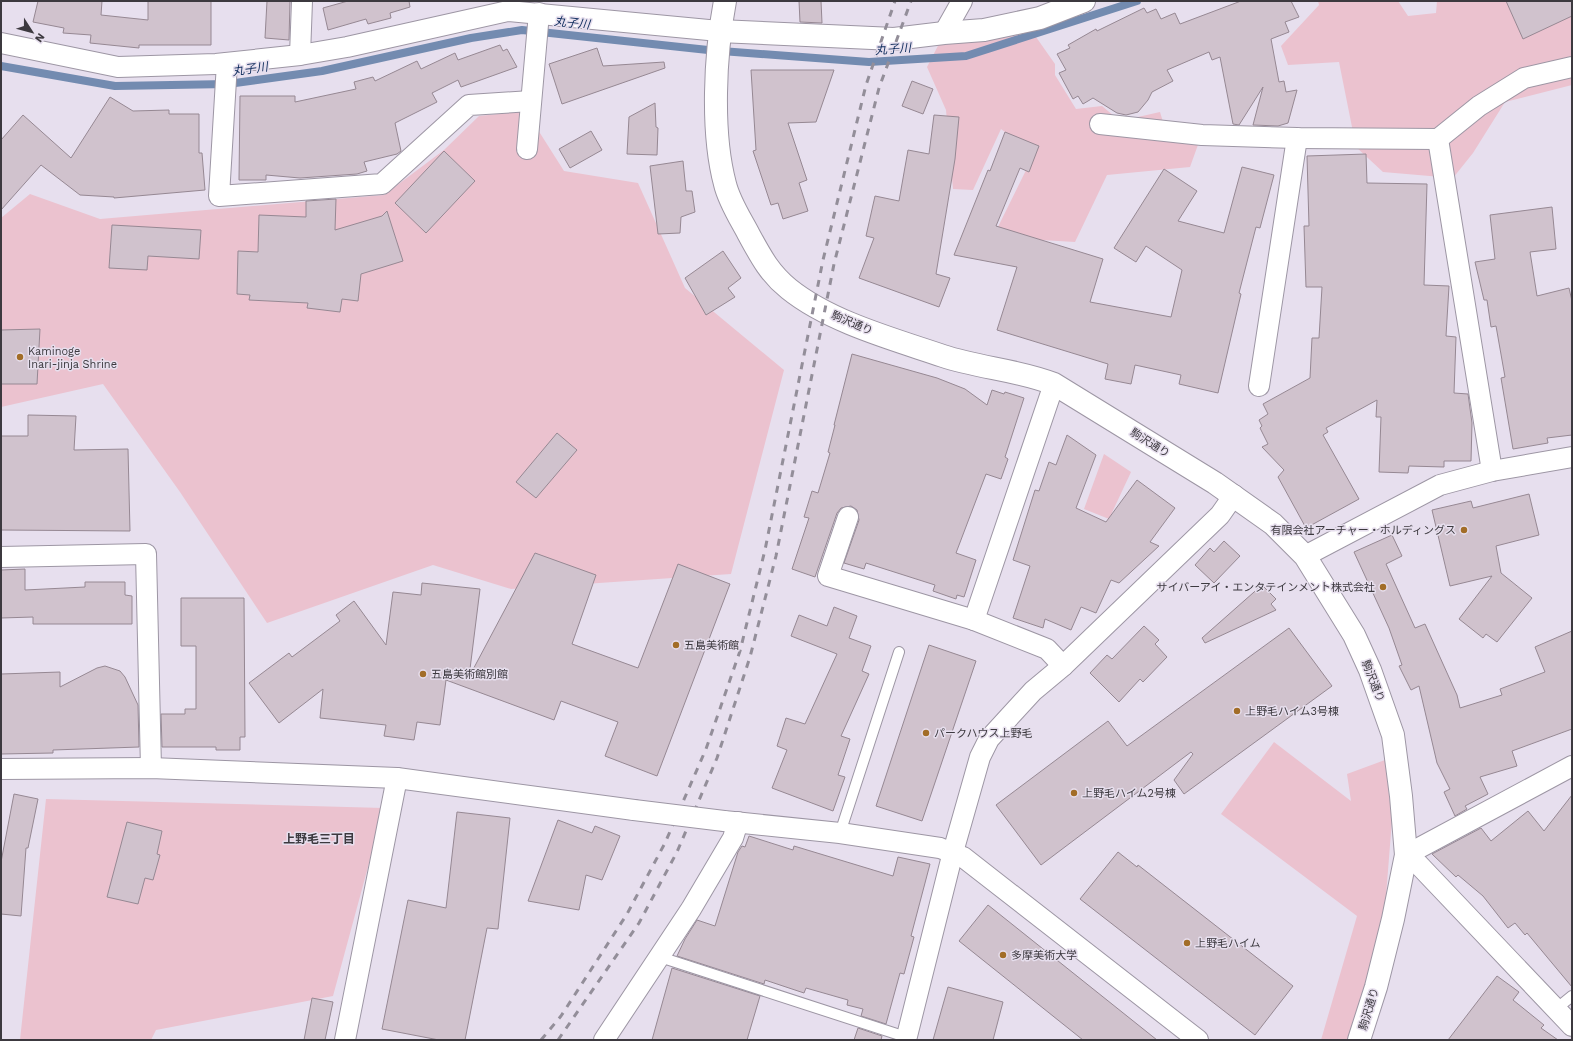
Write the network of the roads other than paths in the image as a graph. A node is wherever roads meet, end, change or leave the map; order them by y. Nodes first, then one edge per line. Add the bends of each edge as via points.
1 (302, 1) edge
2 (725, 1) edge
3 (962, 1) edge
4 (1084, 1) edge
5 (508, 6) edge
6 (539, 13) junction
7 (719, 31) junction
8 (944, 33) junction
9 (1, 43) edge
10 (300, 55) junction
11 (227, 63) junction
12 (1572, 67) edge
13 (531, 101) junction
14 (1100, 124) dead end
15 (1297, 138) junction
16 (1438, 139) junction
17 (527, 149) dead end
18 (1054, 384) junction
19 (1259, 386) dead end
20 (1572, 457) edge
21 (1492, 471) junction
22 (1234, 495) junction
23 (848, 517) dead end
24 (1305, 556) junction
25 (1, 557) edge
26 (974, 620) junction
27 (899, 652) dead end
28 (1063, 666) junction
29 (1572, 766) edge
30 (151, 768) junction
31 (1, 769) edge
32 (397, 778) junction
33 (731, 822) junction
34 (840, 833) junction
35 (953, 852) junction
36 (1406, 854) junction
37 (660, 957) junction
38 (1572, 996) edge
39 (1556, 1009) junction
40 (1572, 1026) edge
41 (906, 1039) edge
42 (345, 1040) edge
43 (604, 1040) edge
44 (1198, 1040) edge
45 (1359, 1040) edge

1 - 10 street
2 - 7 street, 駒沢通り
3 - 8 street
4 - 8 street via 1040,18 984,30
5 - 6 street
5 - 10 street via 347,47
6 - 7 street
6 - 13 street
7 - 8 street via 894,39
7 - 18 street, 駒沢通り via 717,126 725,185 770,272 790,290 837,318 945,357
9 - 11 street via 118,67
10 - 11 street
11 - 13 street via 219,196 382,184 469,105
12 - 16 street via 1524,78 1480,106
13 - 17 street
14 - 15 street via 1202,135
15 - 16 street
15 - 19 street
16 - 21 street
18 - 22 street, 駒沢通り
18 - 26 street
20 - 21 street
21 - 24 street via 1440,485
22 - 24 street, 駒沢通り via 1273,524
22 - 28 street via 1220,515
23 - 26 street via 828,576
24 - 36 street, 駒沢通り via 1354,635 1370,670 1392,735
25 - 30 street via 146,554
26 - 28 street via 1047,649
27 - 34 lane
28 - 35 street via 1033,691 989,739 980,757
29 - 36 street
30 - 31 street
30 - 32 street
32 - 33 street, bridge
32 - 42 street
33 - 34 street
33 - 37 street via 733,838
34 - 35 street
35 - 41 street
35 - 44 street via 972,862
36 - 39 street via 1424,869
36 - 45 street, 駒沢通り via 1376,987
37 - 41 lane
37 - 43 street
38 - 39 lane
39 - 40 street

